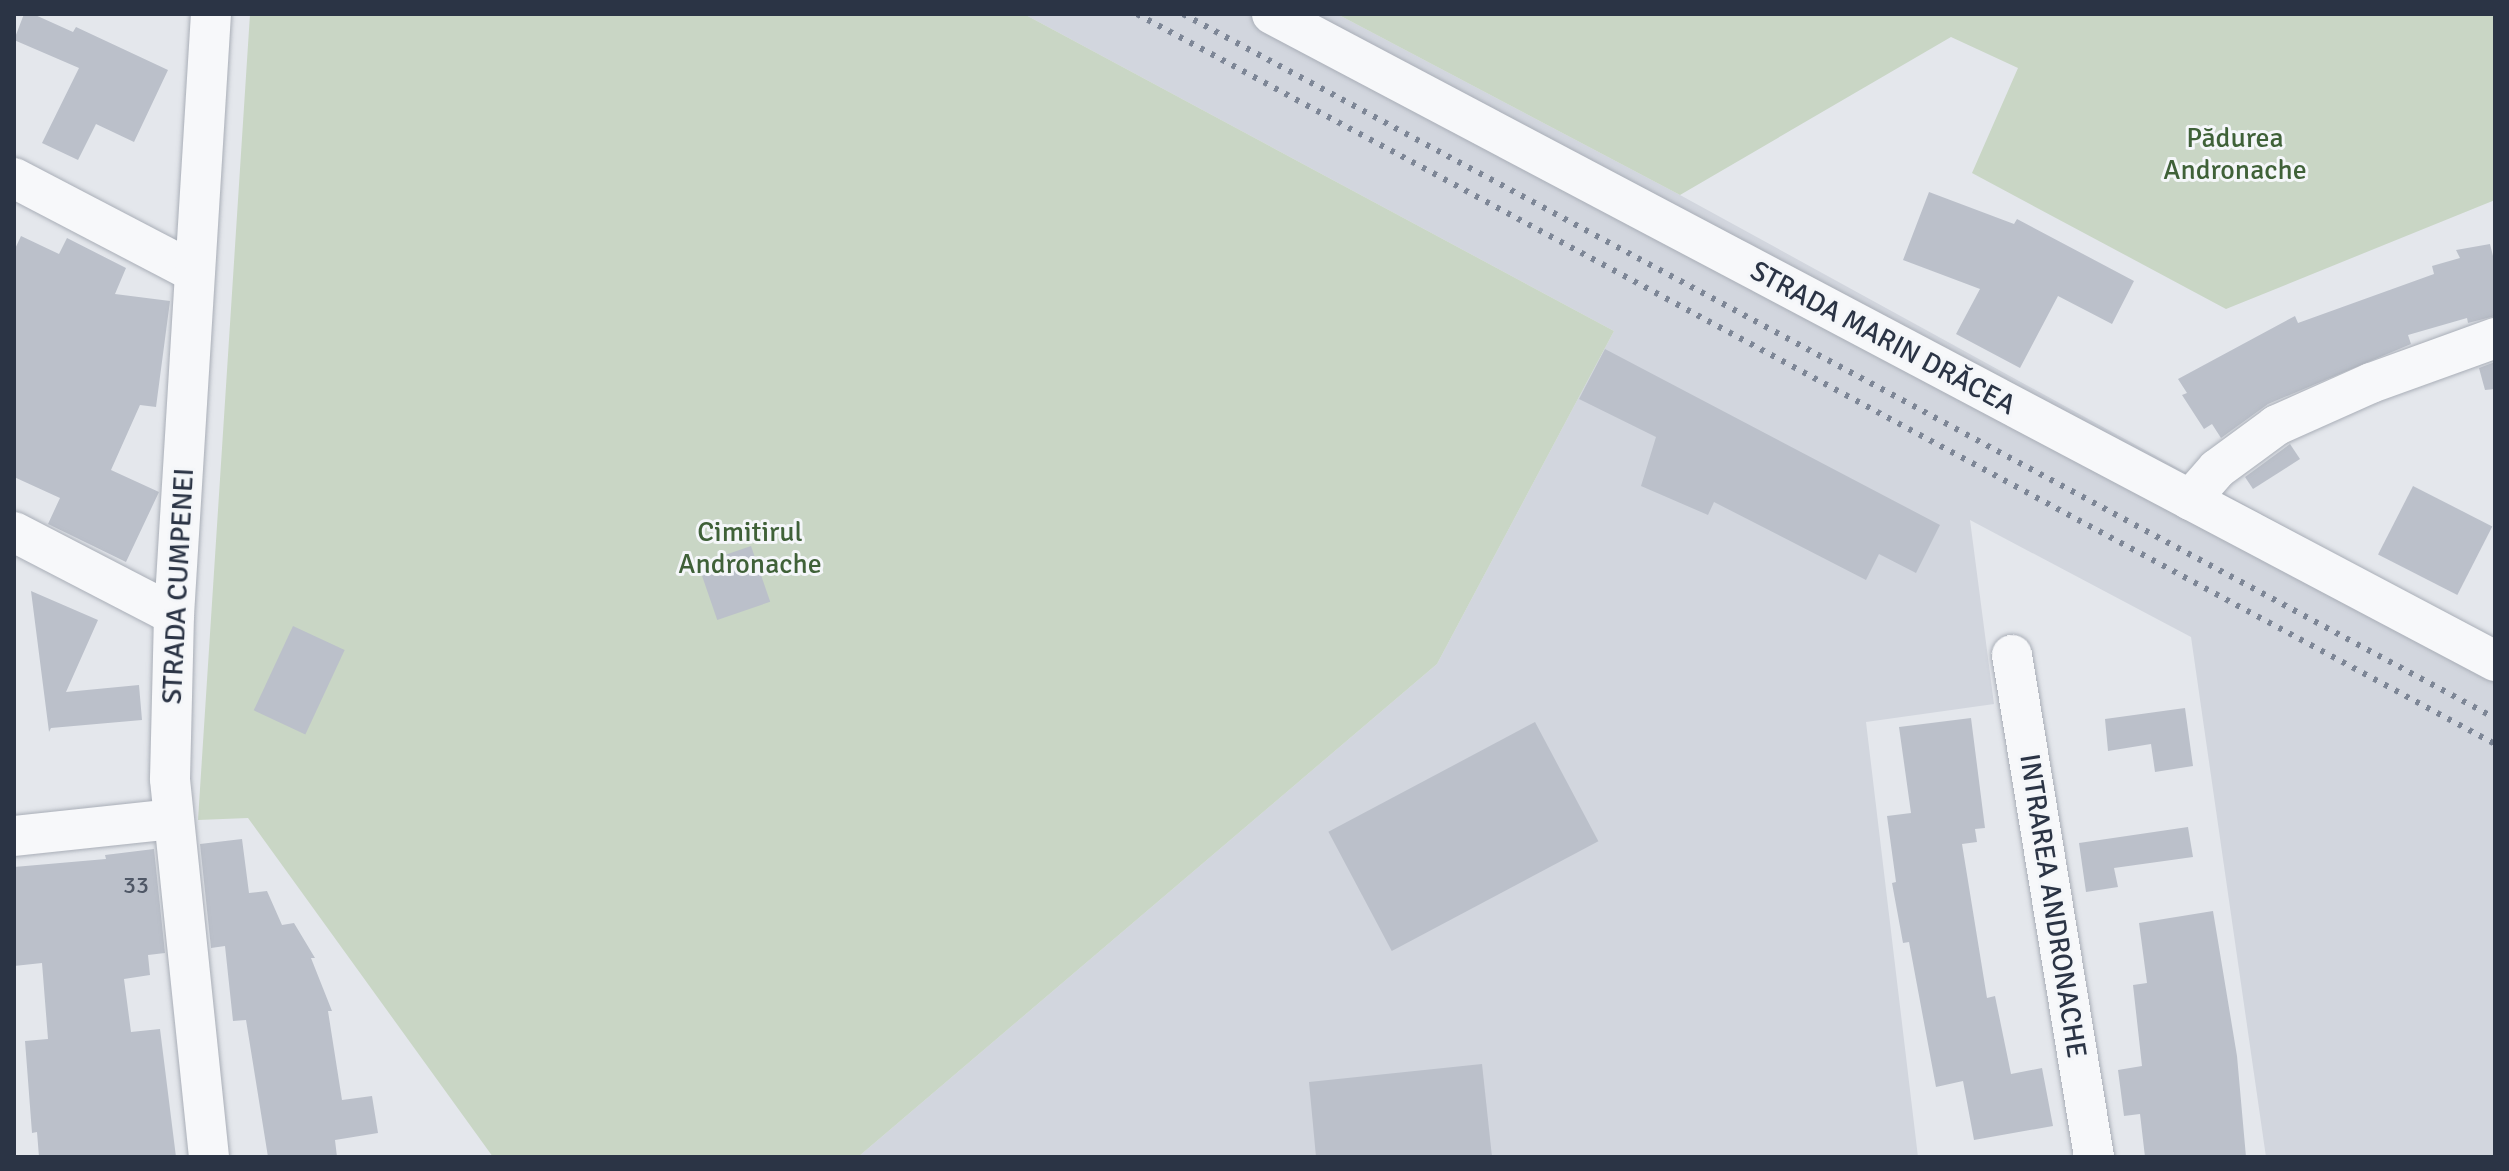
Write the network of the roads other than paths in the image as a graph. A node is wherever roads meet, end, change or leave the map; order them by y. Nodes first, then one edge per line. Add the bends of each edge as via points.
1 (211, 14) edge
2 (1272, 14) edge
3 (14, 178) edge
4 (194, 272) junction
5 (2495, 338) edge
6 (2190, 500) junction
7 (14, 532) edge
8 (174, 615) junction
9 (2012, 655) dead end
10 (2495, 661) edge
11 (173, 819) junction
12 (14, 836) edge
13 (209, 1157) edge
14 (2094, 1157) edge

1 - 4 street, STRADA CUMPENEI
2 - 6 street, STRADA MARIN DRĂCEA
3 - 4 street
4 - 8 street, STRADA CUMPENEI
5 - 6 street via 2371,383 2277,425 2217,469
6 - 10 street, STRADA MARIN DRĂCEA
7 - 8 street
8 - 11 street, STRADA CUMPENEI
9 - 14 street, INTRAREA ANDRONACHE
11 - 12 street
11 - 13 street, STRADA CUMPENEI

